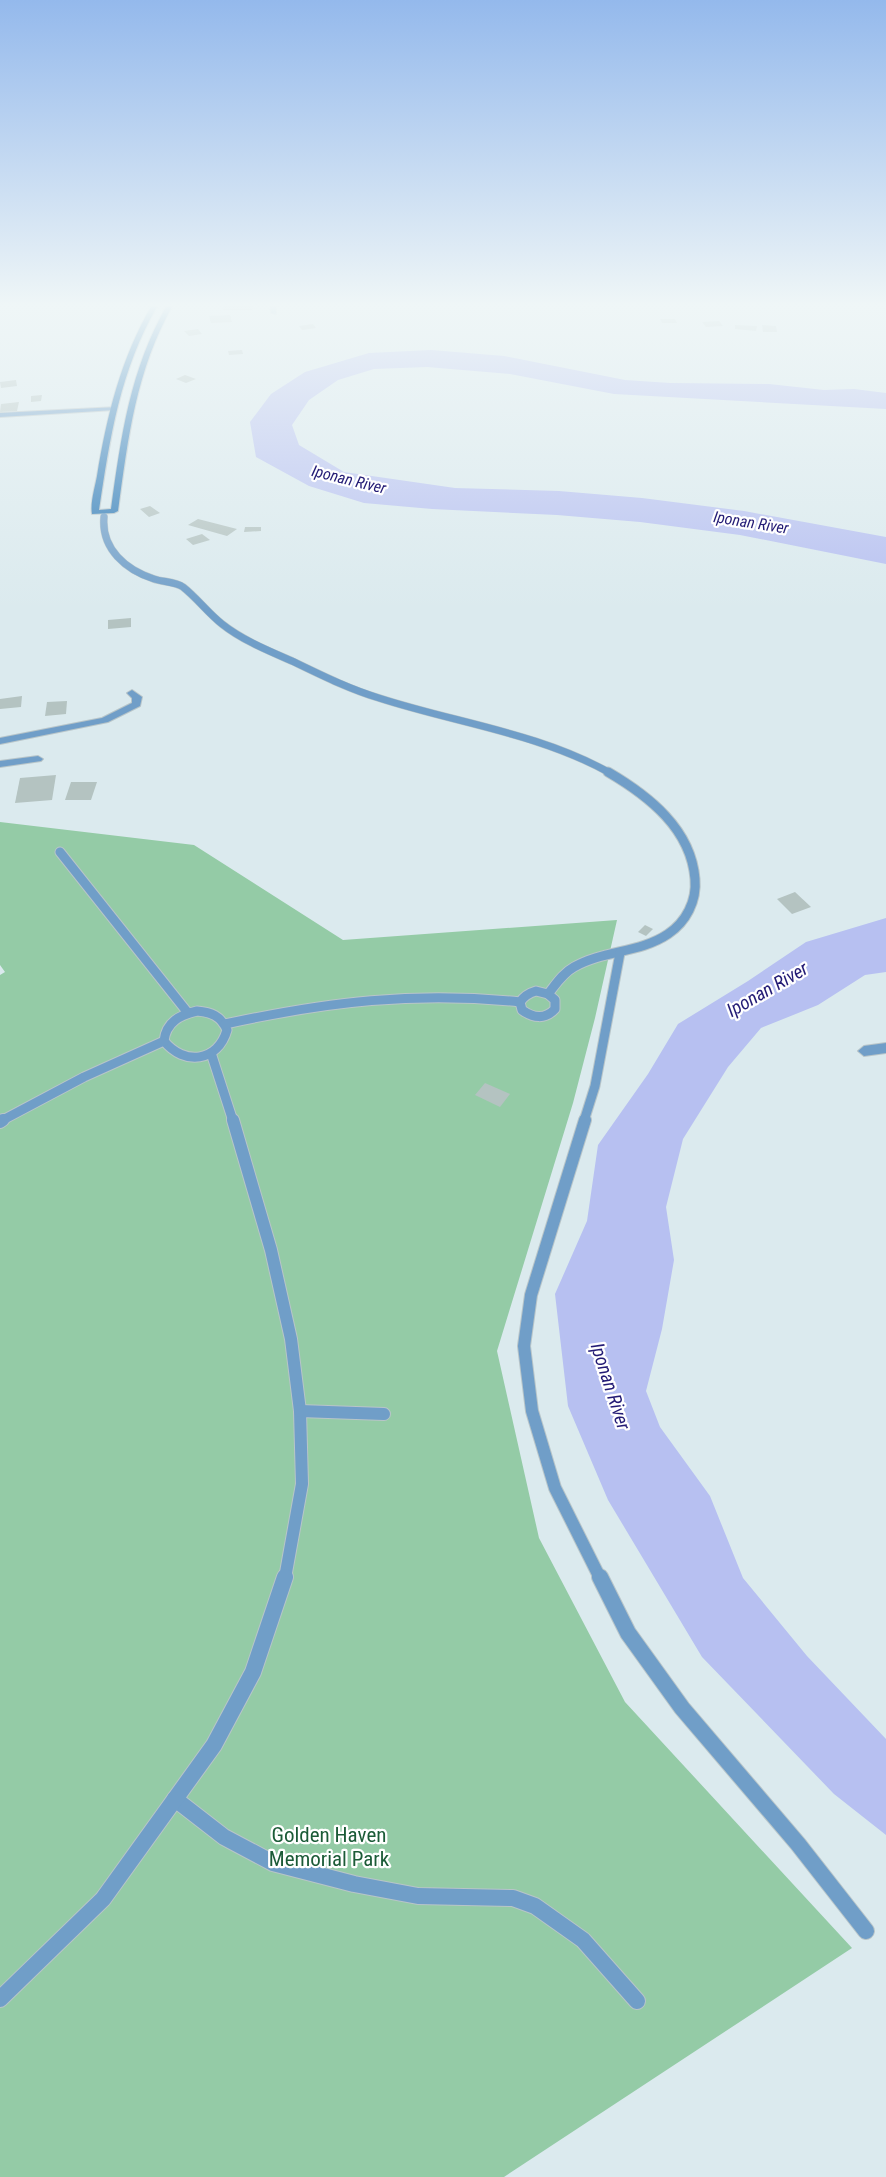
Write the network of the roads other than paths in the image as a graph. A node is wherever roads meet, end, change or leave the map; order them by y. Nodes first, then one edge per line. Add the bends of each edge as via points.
1 (132, 407) edge
2 (114, 408) joint
3 (0, 415) edge
4 (114, 511) junction
5 (95, 512) junction
6 (104, 517) junction
7 (132, 694) dead end
8 (0, 742) edge
9 (38, 759) dead end
10 (0, 764) edge
11 (60, 852) dead end
12 (620, 953) junction
13 (548, 994) junction
14 (520, 1002) junction
15 (188, 1013) junction
16 (225, 1024) junction
17 (164, 1041) junction
18 (886, 1048) edge
19 (864, 1051) dead end
20 (211, 1053) junction
21 (0, 1122) edge
22 (300, 1411) junction
23 (384, 1414) dead end
24 (175, 1799) junction
25 (866, 1931) dead end
26 (0, 2000) edge
27 (637, 2001) dead end

1 - 4 street
2 - 3 street
2 - 5 street
4 - 5 street
4 - 6 lane
5 - 6 lane
6 - 12 lane via 107,542 117,557 154,579 182,586 223,625 261,647 380,699 576,754 607,769 640,792 668,819 686,844 697,876 695,896 686,918 668,935 644,948
7 - 8 street via 137,697 137,704 105,720
9 - 10 street
11 - 15 lane
12 - 13 lane via 592,959 574,968
12 - 25 lane via 595,1086 531,1295 524,1346 532,1411 555,1488 628,1633 682,1708 798,1844
13 - 14 lane via 530,992
13 - 14 lane via 556,1004 553,1012 543,1017 526,1014
14 - 16 lane via 451,997 388,998 297,1009
15 - 16 lane via 206,1012 221,1018
15 - 17 lane via 172,1021 166,1028
16 - 20 lane via 223,1043
17 - 20 lane via 173,1053 182,1057 201,1057
17 - 21 lane via 84,1077
18 - 19 street
20 - 22 lane via 271,1250 291,1339
22 - 23 lane
22 - 24 lane via 302,1484 286,1574 254,1672 214,1744
24 - 26 lane via 103,1899
24 - 27 lane via 224,1837 273,1863 354,1884 418,1896 513,1898 535,1906 583,1940

